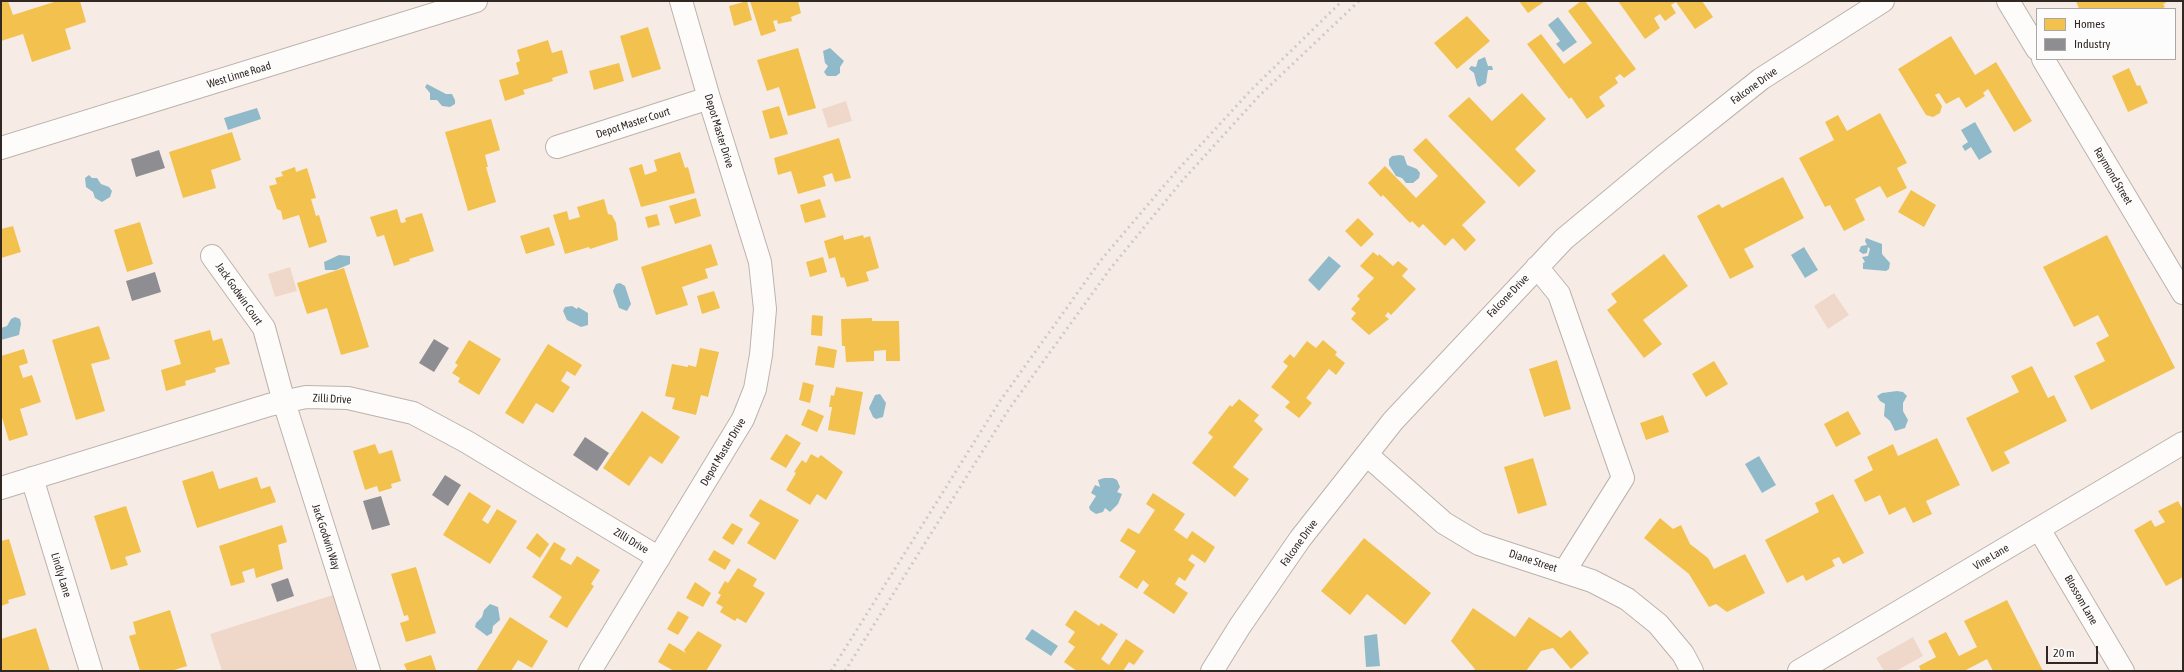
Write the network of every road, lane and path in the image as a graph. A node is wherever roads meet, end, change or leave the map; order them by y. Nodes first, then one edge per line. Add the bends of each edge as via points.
1 (476, 1) edge
2 (681, 1) edge
3 (1883, 1) edge
4 (2008, 1) edge
5 (2036, 47) edge
6 (2044, 60) edge
7 (709, 98) junction
8 (557, 147) dead end
9 (1, 148) edge
10 (212, 256) dead end
11 (1536, 267) junction
12 (2183, 293) edge
13 (284, 402) junction
14 (2183, 443) edge
15 (1367, 455) junction
16 (32, 478) junction
17 (1, 488) edge
18 (2039, 529) junction
19 (659, 558) junction
20 (1564, 572) junction
21 (91, 671) edge
22 (369, 671) edge
23 (590, 671) edge
24 (1212, 671) edge
25 (1692, 671) edge
26 (1799, 671) edge
27 (2123, 671) edge

1 - 9 street, West Linne Road
2 - 7 street, Depot Master Drive
3 - 11 street, Falcone Drive via 1761,79 1564,239
4 - 5 street
6 - 12 street, Raymond Street
7 - 8 street, Depot Master Court
7 - 19 street, Depot Master Drive via 760,262 765,310 761,355 755,389 743,419
10 - 13 street, Jack Godwin Court via 264,328
11 - 15 street, Falcone Drive via 1393,421
11 - 20 street via 1559,294 1623,478
13 - 16 street, Zilli Drive
13 - 19 street, Zilli Drive via 306,397 348,398 413,413 467,442
13 - 22 street, Jack Godwin Way
14 - 18 street, Vine Lane
15 - 20 street, Diane Street via 1444,523 1479,544
15 - 24 street, Falcone Drive via 1300,538
16 - 17 street, Zilli Drive
16 - 21 street, Lindly Lane
18 - 26 street, Vine Lane
18 - 27 street, Blossom Lane
19 - 23 street, Depot Master Drive
20 - 25 street, Diane Street via 1592,581 1627,599 1658,624 1683,654

